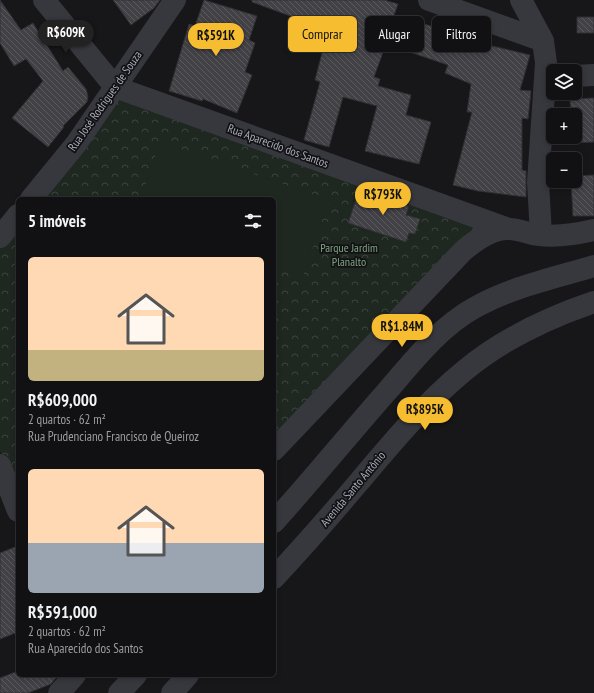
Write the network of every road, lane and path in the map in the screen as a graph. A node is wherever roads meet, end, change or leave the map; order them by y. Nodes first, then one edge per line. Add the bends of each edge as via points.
1 (44, 0) edge
2 (175, 0) edge
3 (430, 0) edge
4 (521, 0) edge
5 (542, 41) junction
6 (546, 64) edge
7 (594, 75) edge
8 (582, 76) edge
9 (115, 87) junction
10 (547, 100) edge
11 (33, 197) edge
12 (16, 217) edge
13 (509, 229) junction
14 (594, 230) edge
15 (541, 235) junction
16 (0, 237) edge
17 (594, 266) edge
18 (594, 302) edge
19 (276, 448) edge
20 (0, 465) edge
21 (16, 506) edge
22 (276, 520) edge
23 (276, 576) edge
24 (73, 677) edge
25 (134, 677) edge
26 (186, 677) edge
27 (59, 693) edge
28 (119, 693) edge
29 (172, 693) edge

1 - 9 street
2 - 9 street, Rua José Rodrigues de Souza
3 - 5 street
4 - 5 street
5 - 6 street
7 - 8 street
9 - 11 street, Rua José Rodrigues de Souza via 76,144
9 - 13 street, Rua Aparecido dos Santos
10 - 15 street via 538,182
12 - 16 street
13 - 15 street, Rua Aparecido dos Santos
13 - 19 street, Rua Aparecido dos Santos via 494,231 463,251
14 - 15 street, Rua Aparecido dos Santos via 564,235
17 - 22 street via 516,289 473,308 457,320 432,341 407,368
18 - 23 street, Avenida Santo Antônio via 529,328 464,370 422,409
20 - 21 street
24 - 27 street
25 - 28 street
26 - 29 street

